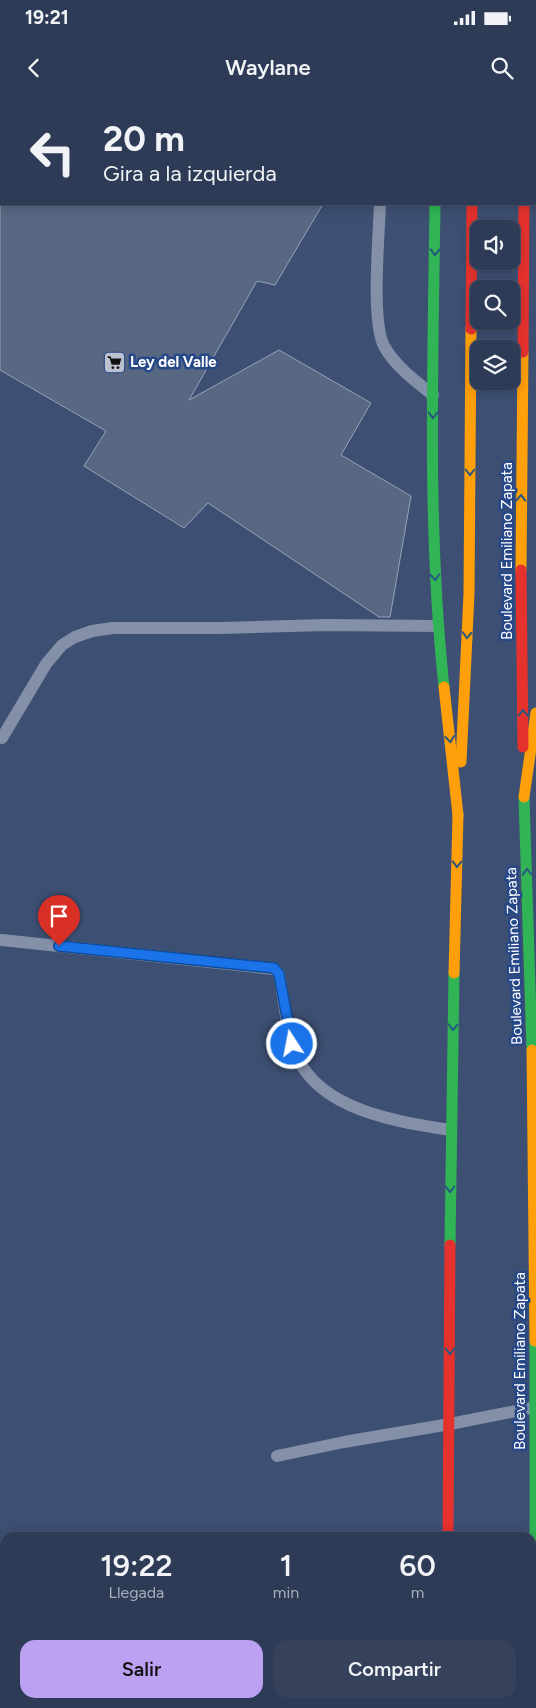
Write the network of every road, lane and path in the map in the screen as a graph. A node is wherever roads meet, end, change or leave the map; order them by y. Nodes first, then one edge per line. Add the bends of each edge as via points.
1 (380, 205) edge
2 (435, 205) edge
3 (472, 205) edge
4 (524, 205) edge
5 (433, 395) junction
6 (438, 626) junction
7 (536, 713) edge
8 (2, 738) dead end
9 (524, 797) junction
10 (458, 815) junction
11 (2, 940) dead end
12 (534, 1005) edge
13 (451, 1130) junction
14 (536, 1407) edge
15 (450, 1424) junction
16 (277, 1456) dead end
17 (448, 1532) edge
18 (536, 1532) edge

1 - 5 lane via 379,329 394,360
2 -> 5 main road
3 -> 10 main road via 469,594
9 -> 4 main road, Boulevard Emiliano Zapata via 520,564
5 -> 6 main road via 432,494
6 - 8 lane via 113,628 92,631 62,645 46,664
6 -> 10 main road
7 - 9 main road
12 -> 9 main road, Boulevard Emiliano Zapata
10 -> 13 main road
11 - 13 lane via 274,968 279,974 292,1044 313,1081 338,1100 362,1110
12 - 14 main road, Boulevard Emiliano Zapata
13 -> 15 main road
14 - 15 lane
14 - 18 main road, Boulevard Emiliano Zapata
15 - 16 lane
15 - 17 main road

